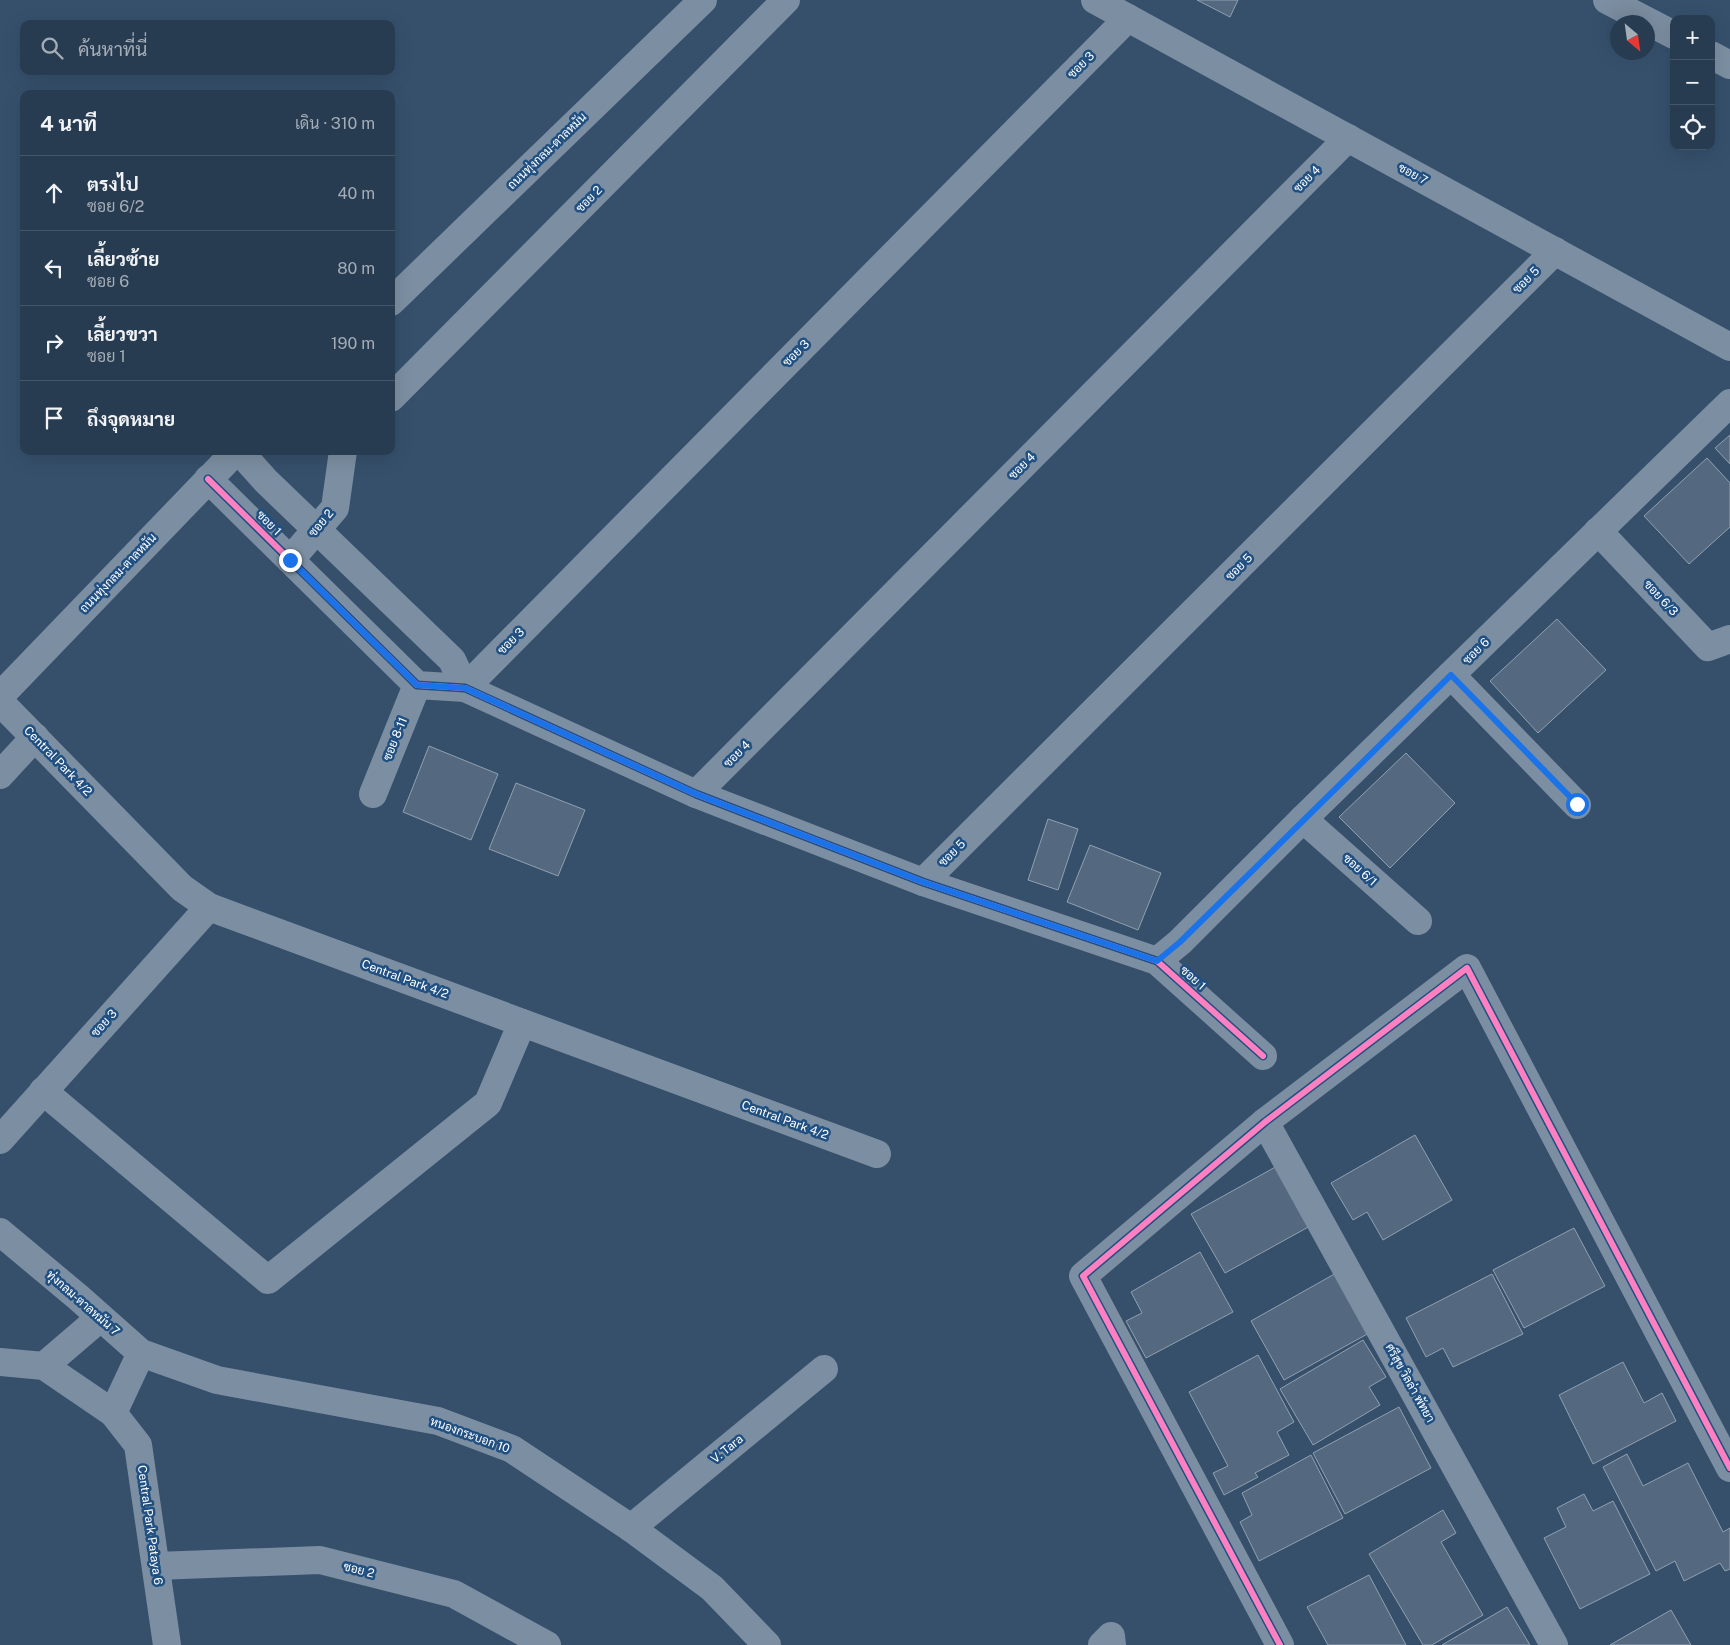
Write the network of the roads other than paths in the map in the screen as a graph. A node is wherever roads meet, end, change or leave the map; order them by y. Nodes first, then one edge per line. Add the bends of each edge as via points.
1 (704, 0) edge
2 (786, 0) edge
3 (1096, 0) edge
4 (1607, 0) edge
5 (1128, 18) junction
6 (1670, 33) edge
7 (1715, 57) edge
8 (1730, 65) edge
9 (1348, 138) junction
10 (1555, 252) junction
11 (395, 298) edge
12 (1730, 347) edge
13 (395, 394) edge
14 (1730, 402) edge
15 (234, 455) edge
16 (242, 455) edge
17 (342, 455) edge
18 (208, 479) junction
19 (316, 529) junction
20 (1598, 531) junction
21 (290, 560) junction
22 (1730, 638) edge
23 (1451, 675) junction
24 (417, 685) junction
25 (465, 688) junction
26 (0, 696) edge
27 (0, 702) edge
28 (34, 738) junction
29 (0, 775) edge
30 (373, 794) dead end
31 (696, 794) junction
32 (1577, 804) dead end
33 (1303, 819) junction
34 (923, 882) junction
35 (209, 907) junction
36 (1418, 921) dead end
37 (1157, 961) junction
38 (522, 1022) junction
39 (1263, 1056) dead end
40 (43, 1091) junction
41 (1265, 1122) junction
42 (0, 1140) edge
43 (877, 1154) dead end
44 (0, 1232) edge
45 (100, 1318) junction
46 (141, 1354) junction
47 (0, 1362) edge
48 (44, 1366) junction
49 (172, 1366) joint
50 (824, 1369) dead end
51 (114, 1413) junction
52 (1730, 1468) edge
53 (630, 1528) junction
54 (156, 1566) junction
55 (167, 1645) edge
56 (547, 1645) edge
57 (767, 1645) edge
58 (1102, 1645) edge
59 (1112, 1645) edge
60 (1280, 1645) edge
61 (1554, 1645) edge

1 - 11 street, ถนนทุ่งกลม-ตาลหมัน
2 - 13 street, ซอย 2
3 - 5 street, ซอย 7
4 - 6 street
5 - 9 street, ซอย 7
5 - 25 street, ซอย 3
7 - 8 street
9 - 10 street, ซอย 7
9 - 31 street, ซอย 4
10 - 12 street, ซอย 7
10 - 34 street, ซอย 5
14 - 20 street, ซอย 6
15 - 18 street, ถนนทุ่งกลม-ตาลหมัน
16 - 19 street
17 - 19 street, ซอย 2 via 335,508
18 - 21 street, ซอย 1
18 - 26 street, ถนนทุ่งกลม-ตาลหมัน
19 - 21 street, ซอย 2
19 - 25 street via 452,660
20 - 22 street, ซอย 6/3 via 1708,647
20 - 23 street, ซอย 6
21 - 24 street, ซอย 1
23 - 32 street
23 - 33 street, ซอย 6
24 - 25 street, ซอย 1
24 - 30 street, ซอย 8-11
25 - 31 street, ซอย 1
27 - 28 street, Central Park 4/2
28 - 29 street
28 - 35 street, Central Park 4/2 via 182,888
31 - 34 street, ซอย 1
33 - 36 street, ซอย 6/1
33 - 37 street, ซอย 6
34 - 37 street, ซอย 1
35 - 38 street, Central Park 4/2
35 - 40 street, ซอย 3
37 - 39 street, ซอย 1
38 - 40 street via 488,1103 268,1280
38 - 43 street, Central Park 4/2
40 - 42 street, ซอย 3
41 - 52 street via 1467,968
41 - 60 street via 1083,1276
41 - 61 street, ศรีสุข วิลล่า พัทยา
44 - 45 street, ทุ่งกลม-ตาลหมัน 7
45 - 46 street, ทุ่งกลม-ตาลหมัน 7
45 - 48 street
46 - 49 street, ทุ่งกลม-ตาลหมัน 7
46 - 51 street
47 - 48 street
48 - 51 street, Central Park Pataya 6
49 - 53 street, หนองกระบอก 10 via 216,1380 438,1421 512,1449
50 - 53 street, V. Tara
51 - 54 street, Central Park Pataya 6 via 138,1445
53 - 57 street, หนองกระบอก 10 via 712,1588
54 - 55 street, Central Park Pataya 6
54 - 56 street, ซอย 2 via 320,1560 454,1594
58 - 59 street via 1111,1636

